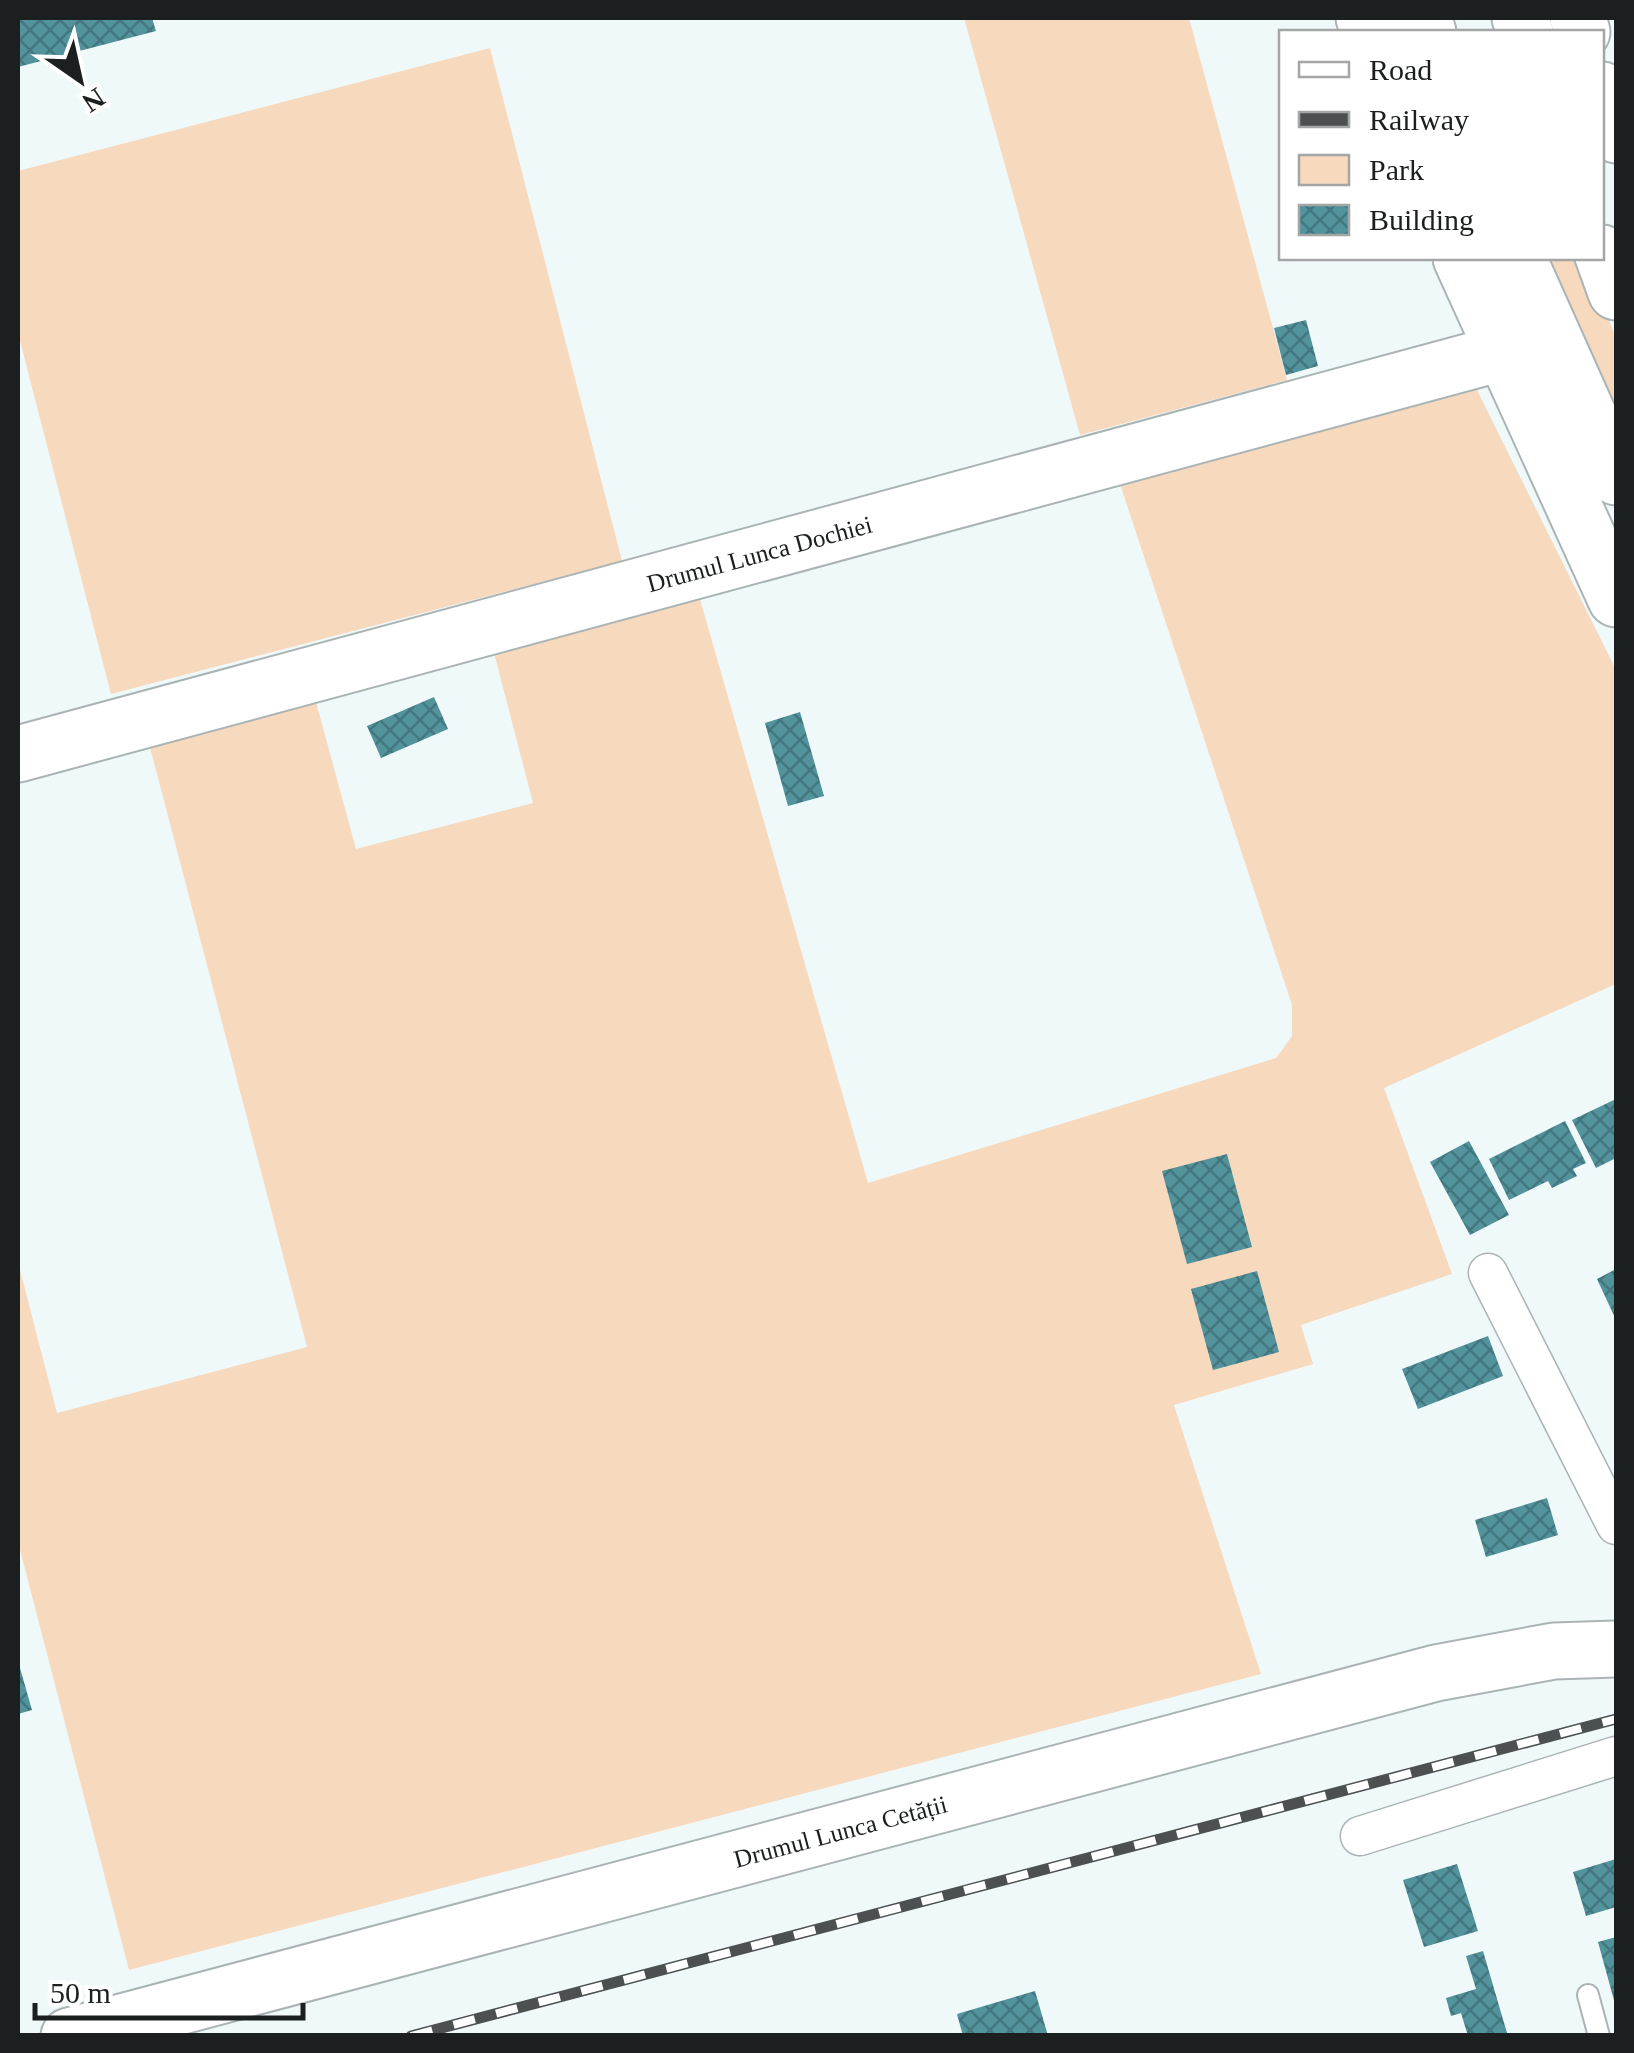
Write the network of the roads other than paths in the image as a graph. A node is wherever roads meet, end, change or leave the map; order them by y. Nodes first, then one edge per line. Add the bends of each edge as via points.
1 (1604, 96) edge
2 (1616, 135) edge
3 (1604, 259) edge
4 (1462, 260) edge
5 (1519, 260) edge
6 (1616, 292) edge
7 (1501, 353) junction
8 (1616, 477) edge
9 (1616, 599) edge
10 (18, 754) edge
11 (1488, 1273) dead end
12 (1616, 1525) edge
13 (1616, 1649) edge
14 (1616, 1756) edge
15 (1360, 1836) dead end
16 (1588, 1996) dead end
17 (69, 2036) edge
18 (1599, 2036) edge

1 - 2 street
3 - 6 street
4 - 7 street
5 - 8 street
7 - 9 street
7 - 10 street, Drumul Lunca Dochiei
11 - 12 street
13 - 17 street, Drumul Lunca Cetății via 1554,1651 1436,1673
14 - 15 street
16 - 18 lane

